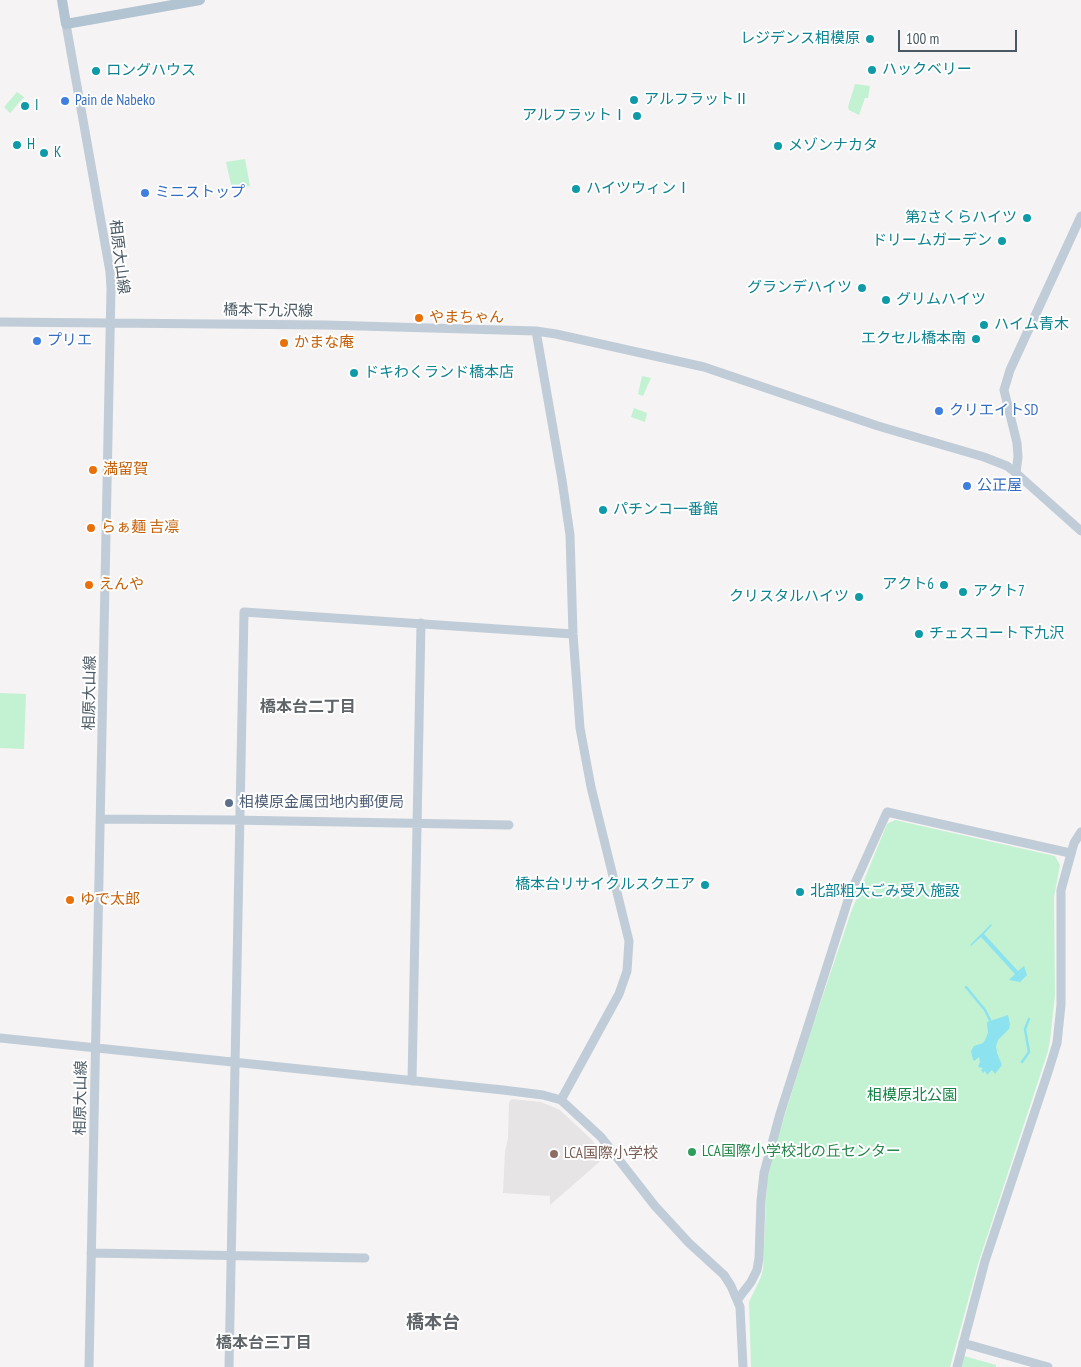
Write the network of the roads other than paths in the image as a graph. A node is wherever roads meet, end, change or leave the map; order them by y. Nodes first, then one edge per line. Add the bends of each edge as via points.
1 (62, 0) edge
2 (200, 0) edge
3 (66, 24) junction
4 (1081, 216) edge
5 (0, 322) edge
6 (111, 324) junction
7 (536, 331) junction
8 (1016, 473) junction
9 (1081, 531) edge
10 (421, 623) junction
11 (573, 634) junction
12 (101, 819) junction
13 (240, 820) junction
14 (418, 823) junction
15 (509, 825) dead end
16 (1081, 832) edge
17 (1070, 853) junction
18 (0, 1038) edge
19 (96, 1047) junction
20 (234, 1063) junction
21 (412, 1081) junction
22 (561, 1100) junction
23 (92, 1253) junction
24 (231, 1256) junction
25 (365, 1258) dead end
26 (738, 1298) junction
27 (963, 1343) junction
28 (89, 1367) edge
29 (229, 1367) edge
30 (743, 1367) edge
31 (957, 1367) edge
32 (1048, 1367) edge

1 - 3 main road
2 - 3 main road
3 - 6 street, 相原大山線 via 110,272
4 - 8 street via 1005,385 1017,443
5 - 6 street, 橋本下九沢線
6 - 7 street, 橋本下九沢線
6 - 12 street, 相原大山線
7 - 8 street, 橋本下九沢線 via 704,367 878,426 984,457
7 - 11 street via 570,536
8 - 9 street, 橋本下九沢線
10 - 11 street
10 - 13 street via 244,612
10 - 14 street
11 - 22 street via 580,728 591,787 628,931 629,952 619,994
12 - 13 street
12 - 19 street, 相原大山線
13 - 14 street
13 - 20 street
14 - 15 street
14 - 21 street
16 - 17 street
17 - 26 street via 888,812 850,894 780,1114 764,1173 757,1270
17 - 27 street via 1060,903 1061,1005 1057,1043 985,1261
18 - 19 street
19 - 20 street
19 - 23 street, 相原大山線
20 - 21 street
20 - 24 street
21 - 22 street via 544,1095
22 - 26 street via 601,1137 664,1216 724,1275
23 - 24 street
23 - 28 street, 相原大山線
24 - 25 street
24 - 29 street
26 - 30 street
27 - 31 street
27 - 32 street

